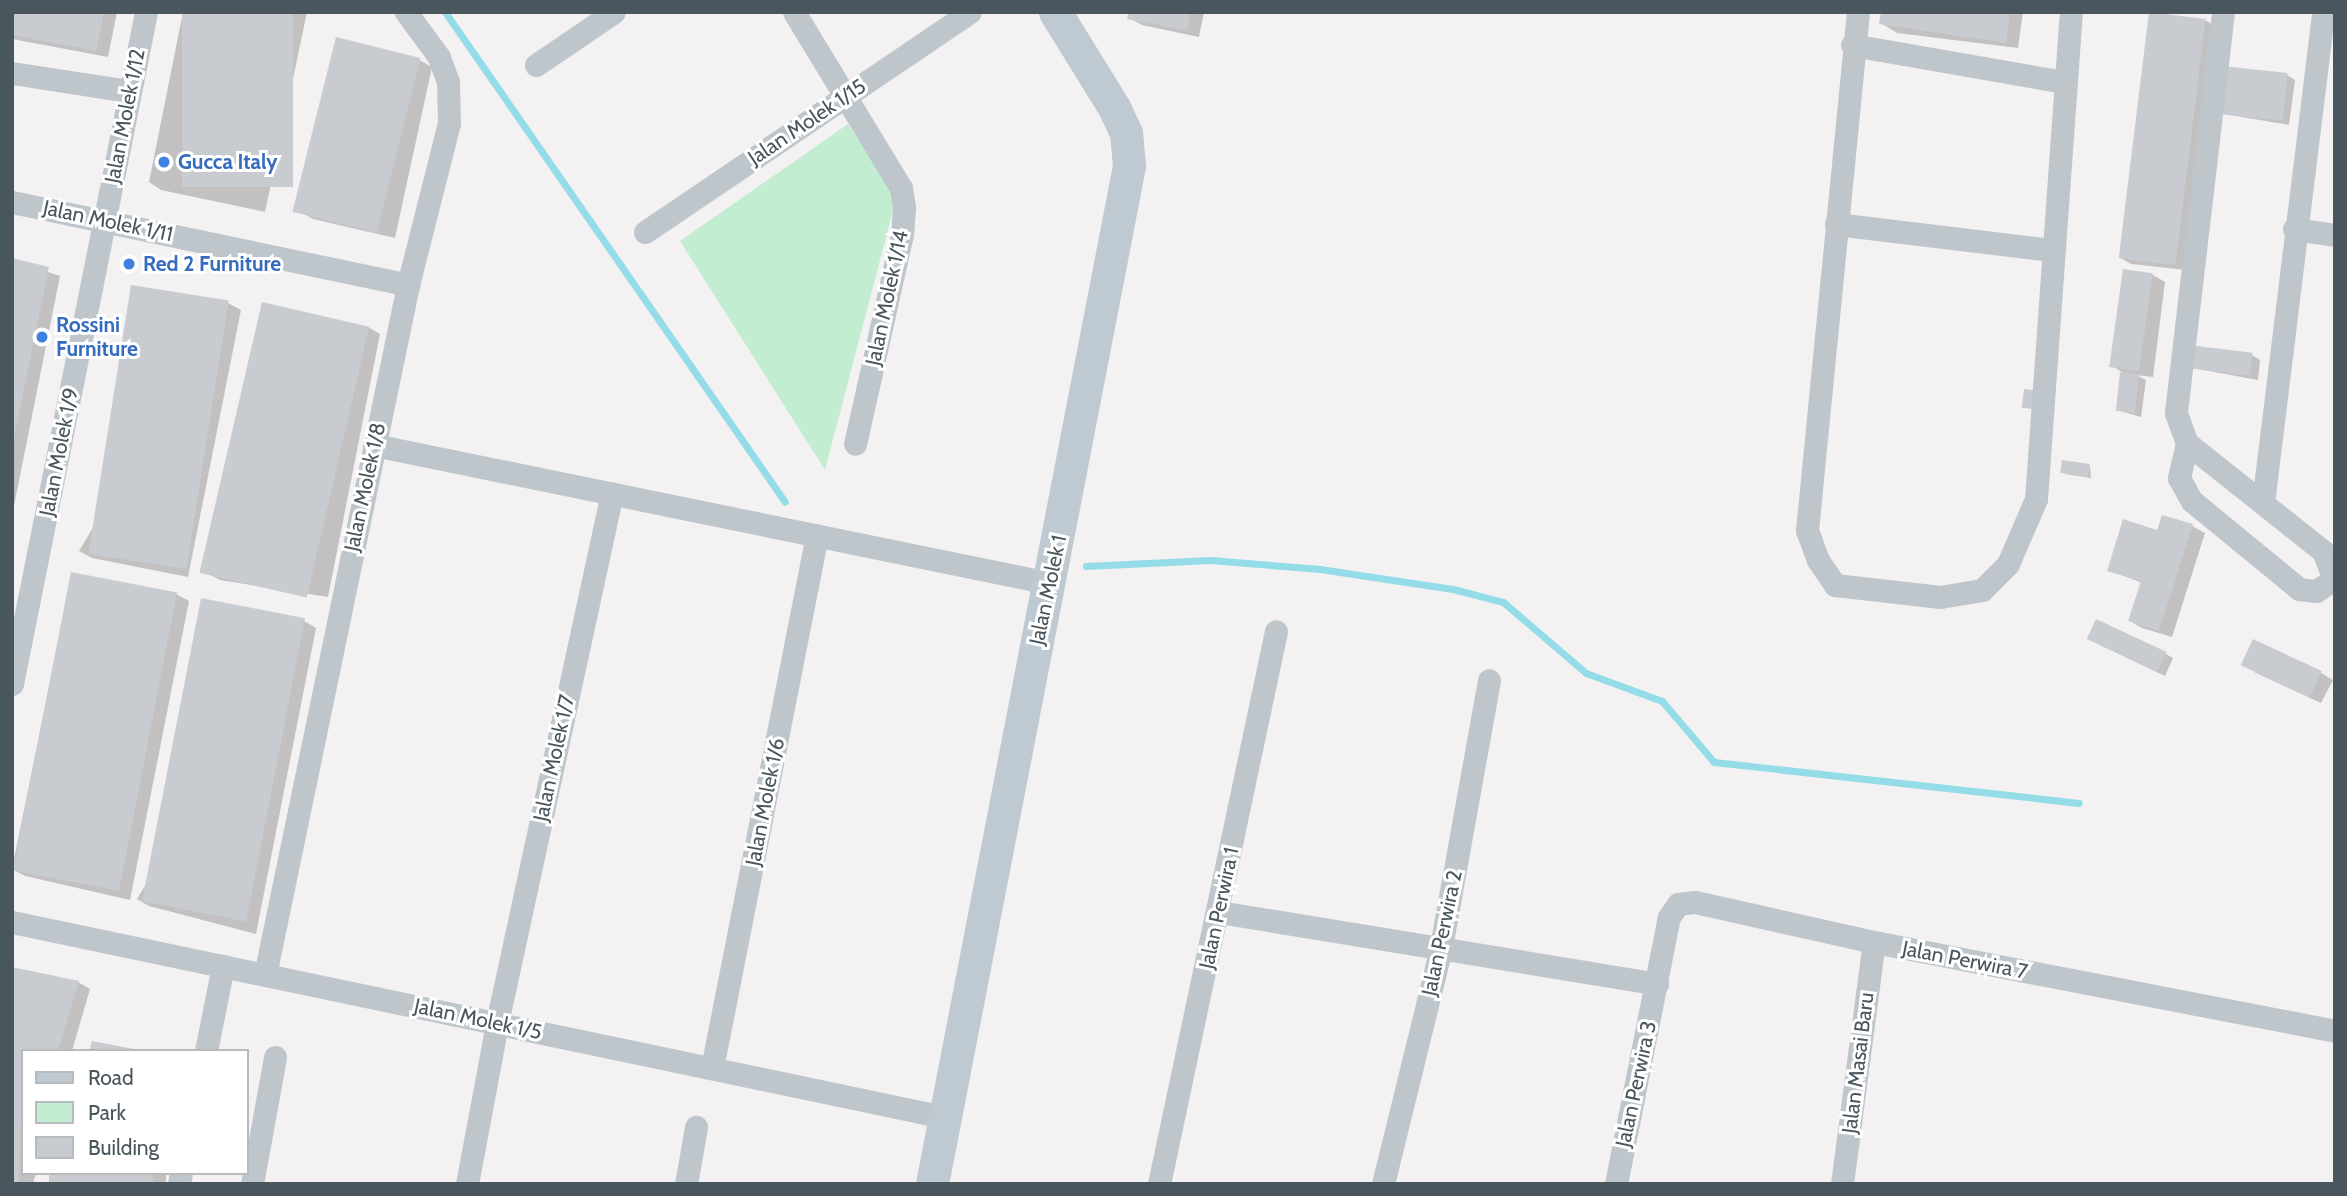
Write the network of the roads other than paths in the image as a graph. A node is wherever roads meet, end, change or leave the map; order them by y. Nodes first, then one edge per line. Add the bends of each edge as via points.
1 (146, 12) edge
2 (406, 12) edge
3 (614, 12) edge
4 (794, 12) edge
5 (970, 12) edge
6 (1055, 12) edge
7 (1858, 12) edge
8 (2071, 12) edge
9 (2223, 12) edge
10 (2323, 12) edge
11 (1852, 45) junction
12 (536, 65) dead end
13 (12, 73) edge
14 (2063, 82) junction
15 (128, 91) junction
16 (847, 95) junction
17 (12, 202) edge
18 (104, 220) junction
19 (1836, 225) junction
20 (2294, 229) junction
21 (645, 232) dead end
22 (2335, 234) edge
23 (2052, 250) junction
24 (408, 285) junction
25 (2187, 443) junction
26 (855, 444) dead end
27 (374, 445) junction
28 (612, 494) junction
29 (2263, 503) junction
30 (817, 535) junction
31 (2334, 575) edge
32 (1049, 583) junction
33 (1276, 631) dead end
34 (1489, 680) dead end
35 (12, 684) edge
36 (1219, 912) junction
37 (12, 922) edge
38 (1874, 942) junction
39 (1441, 947) junction
40 (223, 966) junction
41 (265, 975) junction
42 (1657, 984) junction
43 (497, 1023) junction
44 (2335, 1031) edge
45 (206, 1049) edge
46 (275, 1057) dead end
47 (712, 1068) junction
48 (944, 1117) junction
49 (696, 1127) dead end
50 (252, 1184) edge
51 (467, 1184) edge
52 (685, 1184) edge
53 (932, 1184) edge
54 (1159, 1184) edge
55 (1383, 1184) edge
56 (1616, 1184) edge
57 (1842, 1184) edge

1 - 15 street, Jalan Molek 1/12
2 - 24 street, Jalan Molek 1/8 via 439,57 451,103
3 - 12 street
4 - 16 street, Jalan Molek 1/14
5 - 16 street, Jalan Molek 1/15
6 - 32 street, Jalan Molek 1 via 1115,109 1126,133 1129,166
7 - 11 street
8 - 14 street
9 - 25 street via 2176,413
10 - 20 street
11 - 14 street
11 - 19 street
13 - 15 street
14 - 23 street
15 - 18 street, Jalan Molek 1/12
16 - 21 street, Jalan Molek 1/15
16 - 26 street, Jalan Molek 1/14 via 901,188 904,206 902,234
17 - 18 street, Jalan Molek 1/11
18 - 24 street, Jalan Molek 1/11
18 - 35 street, Jalan Molek 1/9
19 - 23 street
19 - 23 street via 1807,530 1818,561 1835,585 1940,597 1982,590 2008,565 2036,499
20 - 22 street
20 - 29 street
24 - 27 street, Jalan Molek 1/8
25 - 29 street
25 - 31 street via 2179,478 2192,501 2299,589 2316,591
27 - 28 street
27 - 41 street, Jalan Molek 1/8
28 - 30 street
28 - 43 street, Jalan Molek 1/7
29 - 31 street via 2323,551
30 - 32 street
30 - 47 street, Jalan Molek 1/6
32 - 48 street, Jalan Molek 1
33 - 36 street, Jalan Perwira 1
34 - 39 street, Jalan Perwira 2
36 - 39 street
36 - 54 street, Jalan Perwira 1
37 - 40 street, Jalan Molek 1/5
38 - 42 street, Jalan Perwira 7 via 1695,902 1678,904 1669,917
38 - 44 street, Jalan Perwira 7
38 - 57 street, Jalan Masai Baru
39 - 42 street
39 - 55 street, Jalan Perwira 2
40 - 41 street, Jalan Molek 1/5
40 - 45 street
41 - 43 street, Jalan Molek 1/5
42 - 56 street, Jalan Perwira 3
43 - 47 street, Jalan Molek 1/5
43 - 51 street, Jalan Molek 1/7
46 - 50 street
47 - 48 street, Jalan Molek 1/5
48 - 53 street, Jalan Molek 1
49 - 52 street

